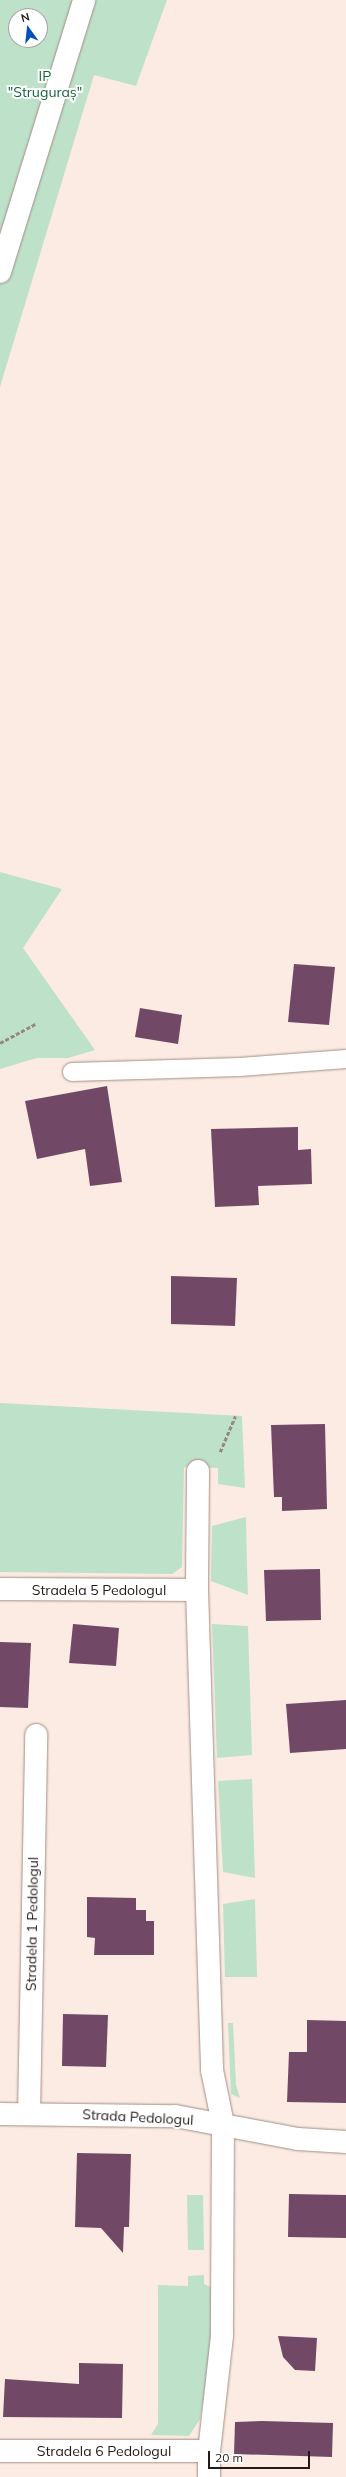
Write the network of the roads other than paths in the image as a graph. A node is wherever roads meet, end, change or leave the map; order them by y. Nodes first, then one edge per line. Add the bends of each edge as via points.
1 (84, 0) edge
2 (0, 272) edge
3 (346, 1059) edge
4 (72, 1072) dead end
5 (198, 1471) road end
6 (0, 1589) edge
7 (197, 1590) junction
8 (36, 1735) dead end
9 (0, 2114) edge
10 (29, 2114) junction
11 (222, 2124) junction
12 (346, 2142) edge
13 (0, 2451) edge
14 (209, 2451) junction
15 (209, 2477) edge

1 - 2 street
3 - 4 lane via 240,1068
5 - 7 street
6 - 7 street, Stradela 5 Pedologul
7 - 11 street via 212,2070
8 - 10 street, Stradela 1 Pedologul
9 - 10 street, Strada Pedologul
10 - 11 street, Strada Pedologul via 175,2116
11 - 12 street, Strada Pedologul via 298,2139
11 - 14 street via 222,2336
13 - 14 street, Stradela 6 Pedologul
14 - 15 street

